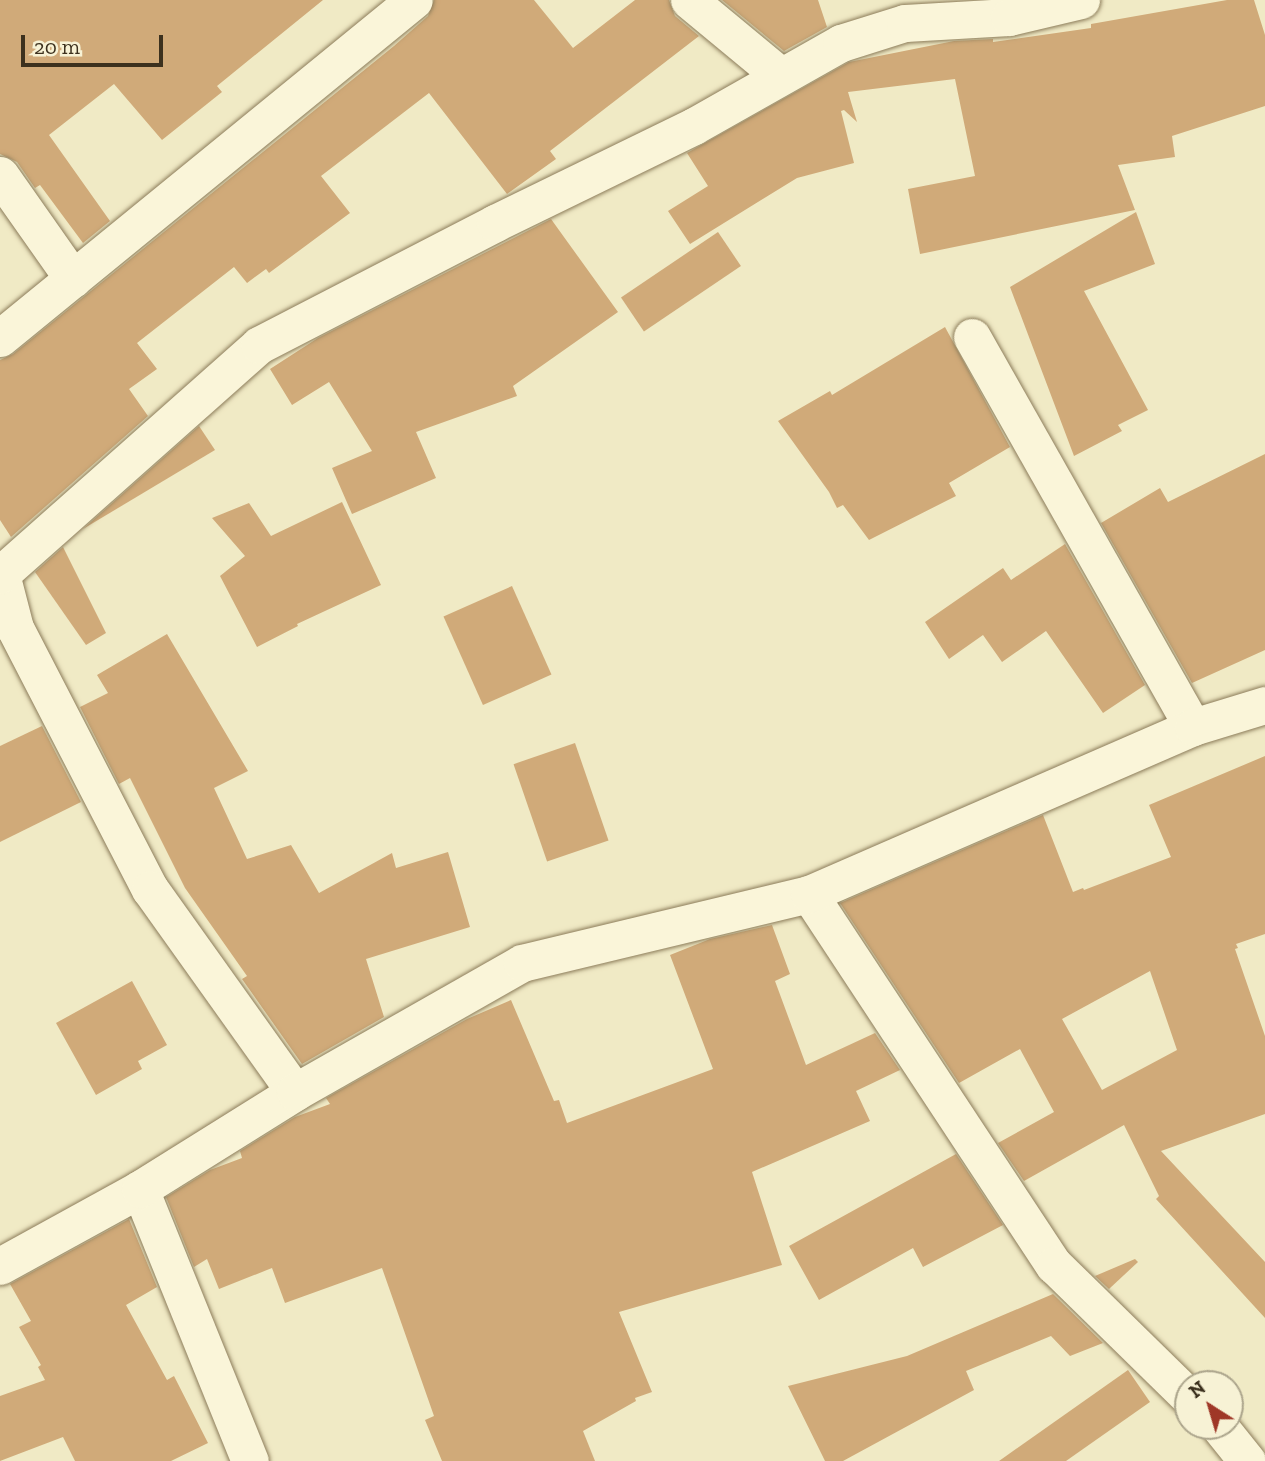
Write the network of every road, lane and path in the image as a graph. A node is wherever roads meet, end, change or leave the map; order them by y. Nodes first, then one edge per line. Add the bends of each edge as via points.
1 (414, 0) edge
2 (689, 0) edge
3 (1081, 0) edge
4 (781, 76) junction
5 (0, 174) edge
6 (73, 279) junction
7 (972, 337) dead end
8 (0, 338) edge
9 (1, 573) edge
10 (1265, 705) edge
11 (1193, 727) junction
12 (810, 894) junction
13 (295, 1092) junction
14 (141, 1189) junction
15 (0, 1266) edge
16 (1174, 1382) edge
17 (1230, 1440) edge
18 (250, 1461) edge
19 (1247, 1461) edge

1 - 6 street
2 - 4 street
3 - 4 street via 1009,17 905,23 841,43
4 - 9 street via 694,126 259,345
5 - 6 street
6 - 8 street
7 - 11 street
9 - 13 street via 15,628 150,889
10 - 11 street
11 - 12 street
12 - 13 street via 522,963
12 - 16 street via 1054,1265
13 - 14 street
14 - 15 street
14 - 18 street
17 - 19 street

